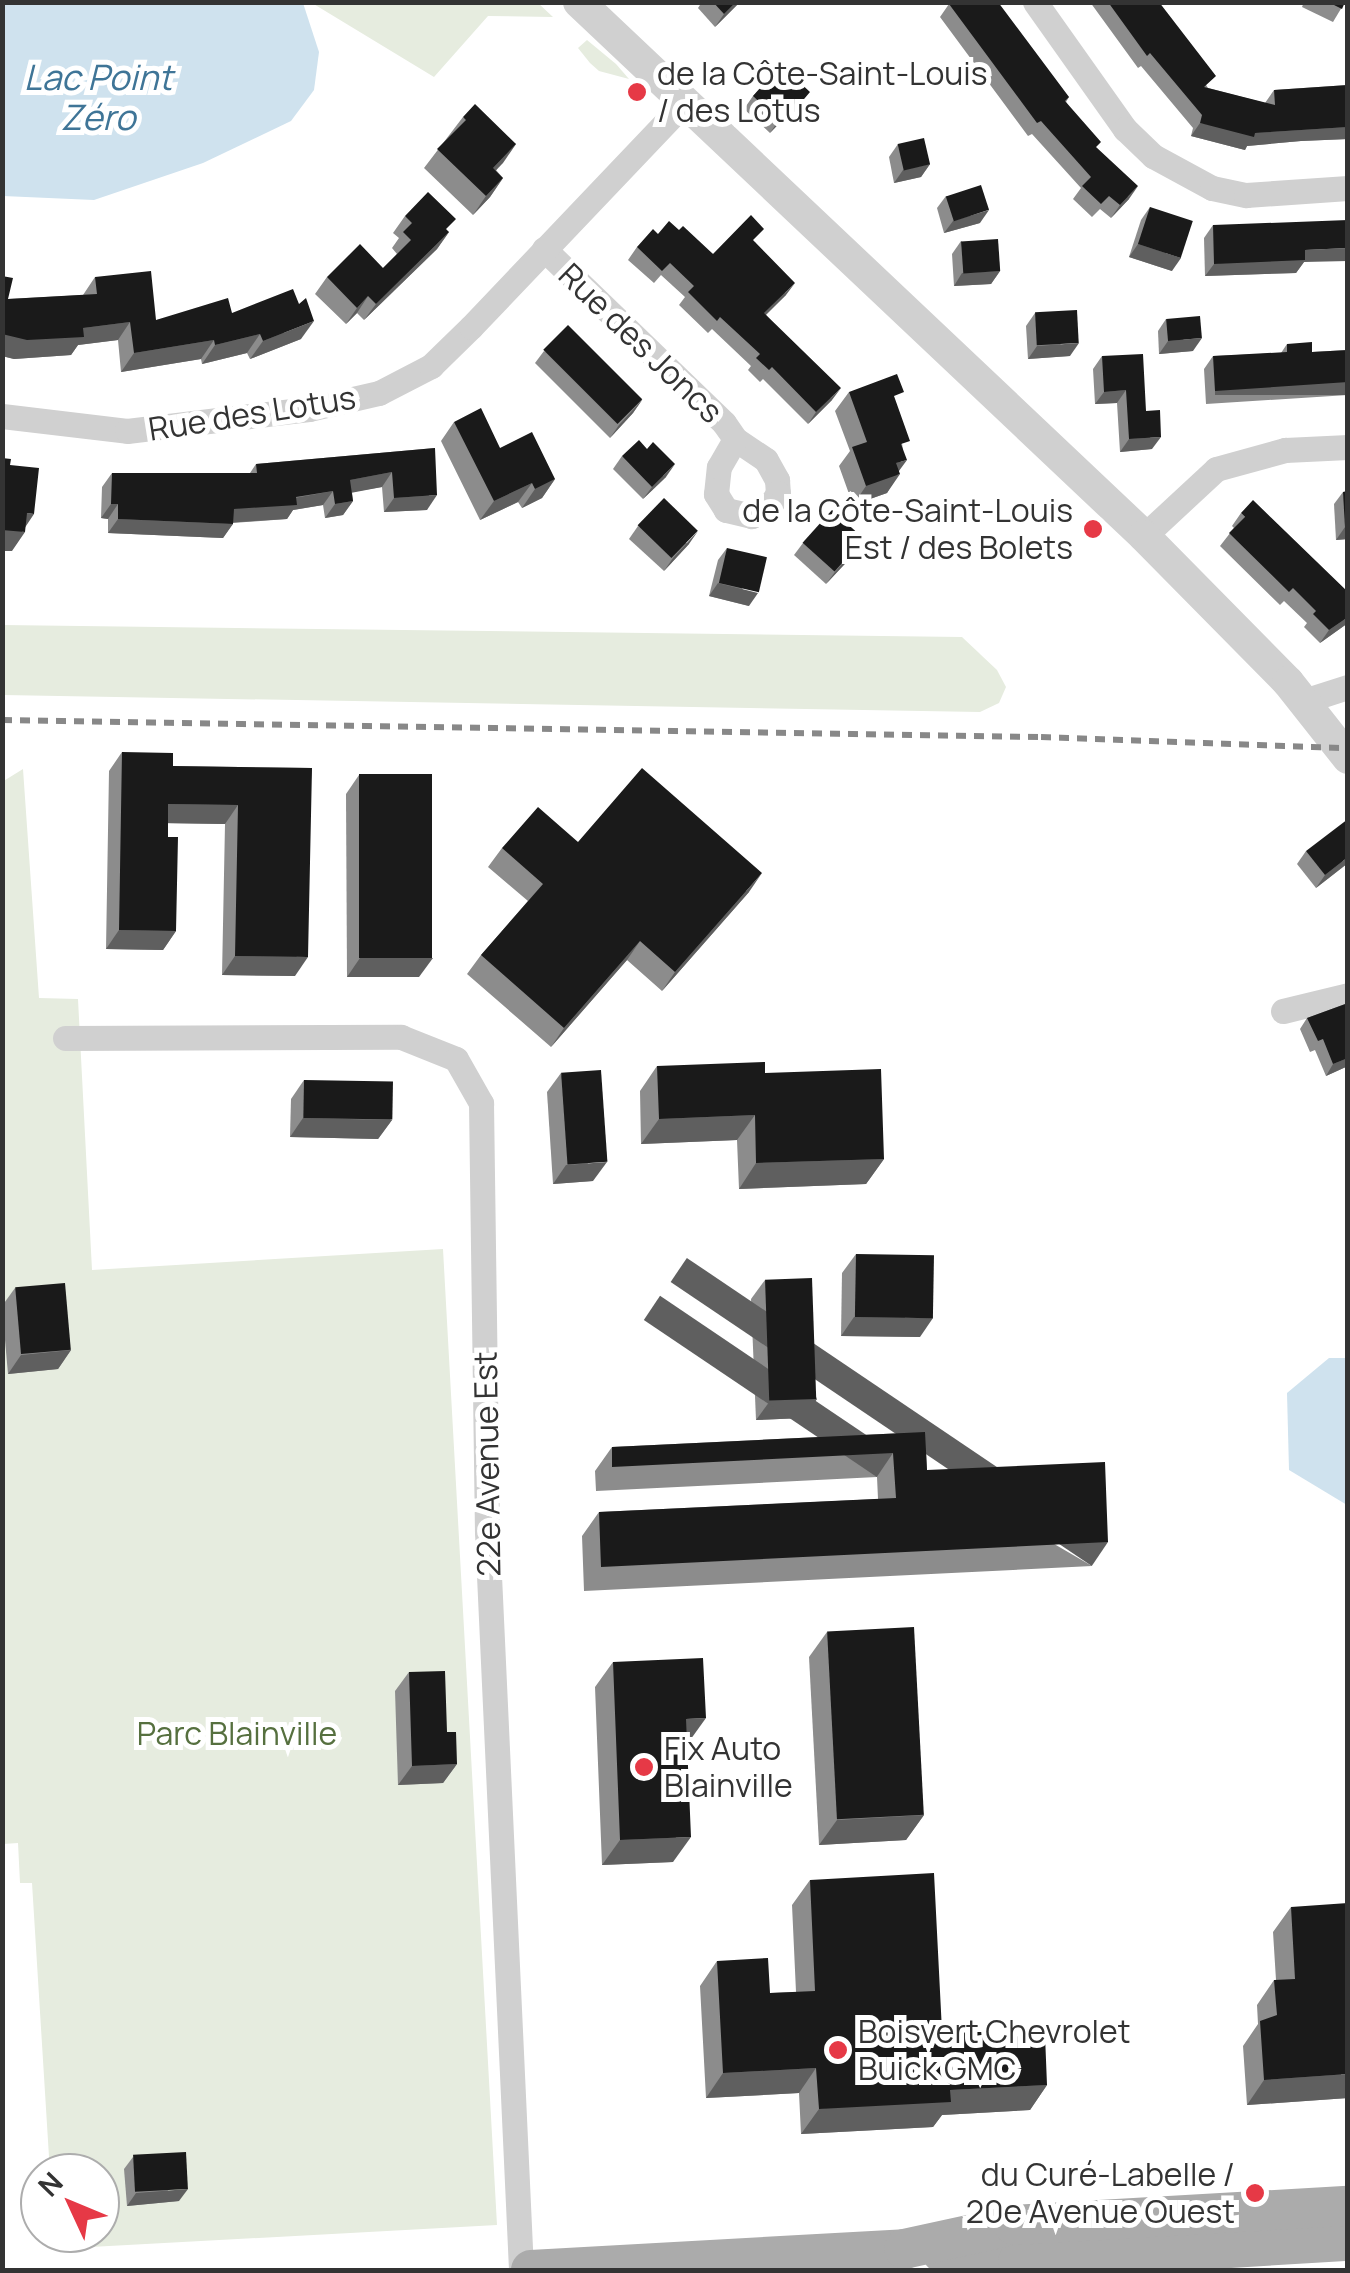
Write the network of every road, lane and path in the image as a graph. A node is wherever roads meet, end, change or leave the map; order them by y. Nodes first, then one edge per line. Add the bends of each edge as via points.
1 (579, 2) edge
2 (1035, 2) edge
3 (684, 103) junction
4 (1348, 188) edge
5 (544, 249) junction
6 (2, 416) edge
7 (735, 440) dead end
8 (1348, 447) edge
9 (1144, 536) junction
10 (1348, 687) edge
11 (1304, 701) junction
12 (1348, 758) edge
13 (1348, 996) edge
14 (1283, 1010) dead end
15 (65, 1038) dead end
16 (1348, 2206) edge
17 (1348, 2241) edge
18 (1184, 2245) edge
19 (521, 2270) edge
20 (531, 2270) edge

1 - 3 street
2 - 4 street via 1125,129 1152,156 1212,188 1246,195
3 - 5 street, Rue des Lotus
3 - 9 street
5 - 6 street, Rue des Lotus via 431,366 379,394 127,432
5 - 7 street, Rue des Joncs
8 - 9 street via 1285,450 1216,470
9 - 11 street
10 - 11 street
11 - 12 street
13 - 14 street
15 - 19 street, 22e Avenue Est via 400,1036 456,1059 481,1102 487,1532
16 - 18 main road
17 - 18 main road
18 - 20 main road via 1018,2260 904,2249

